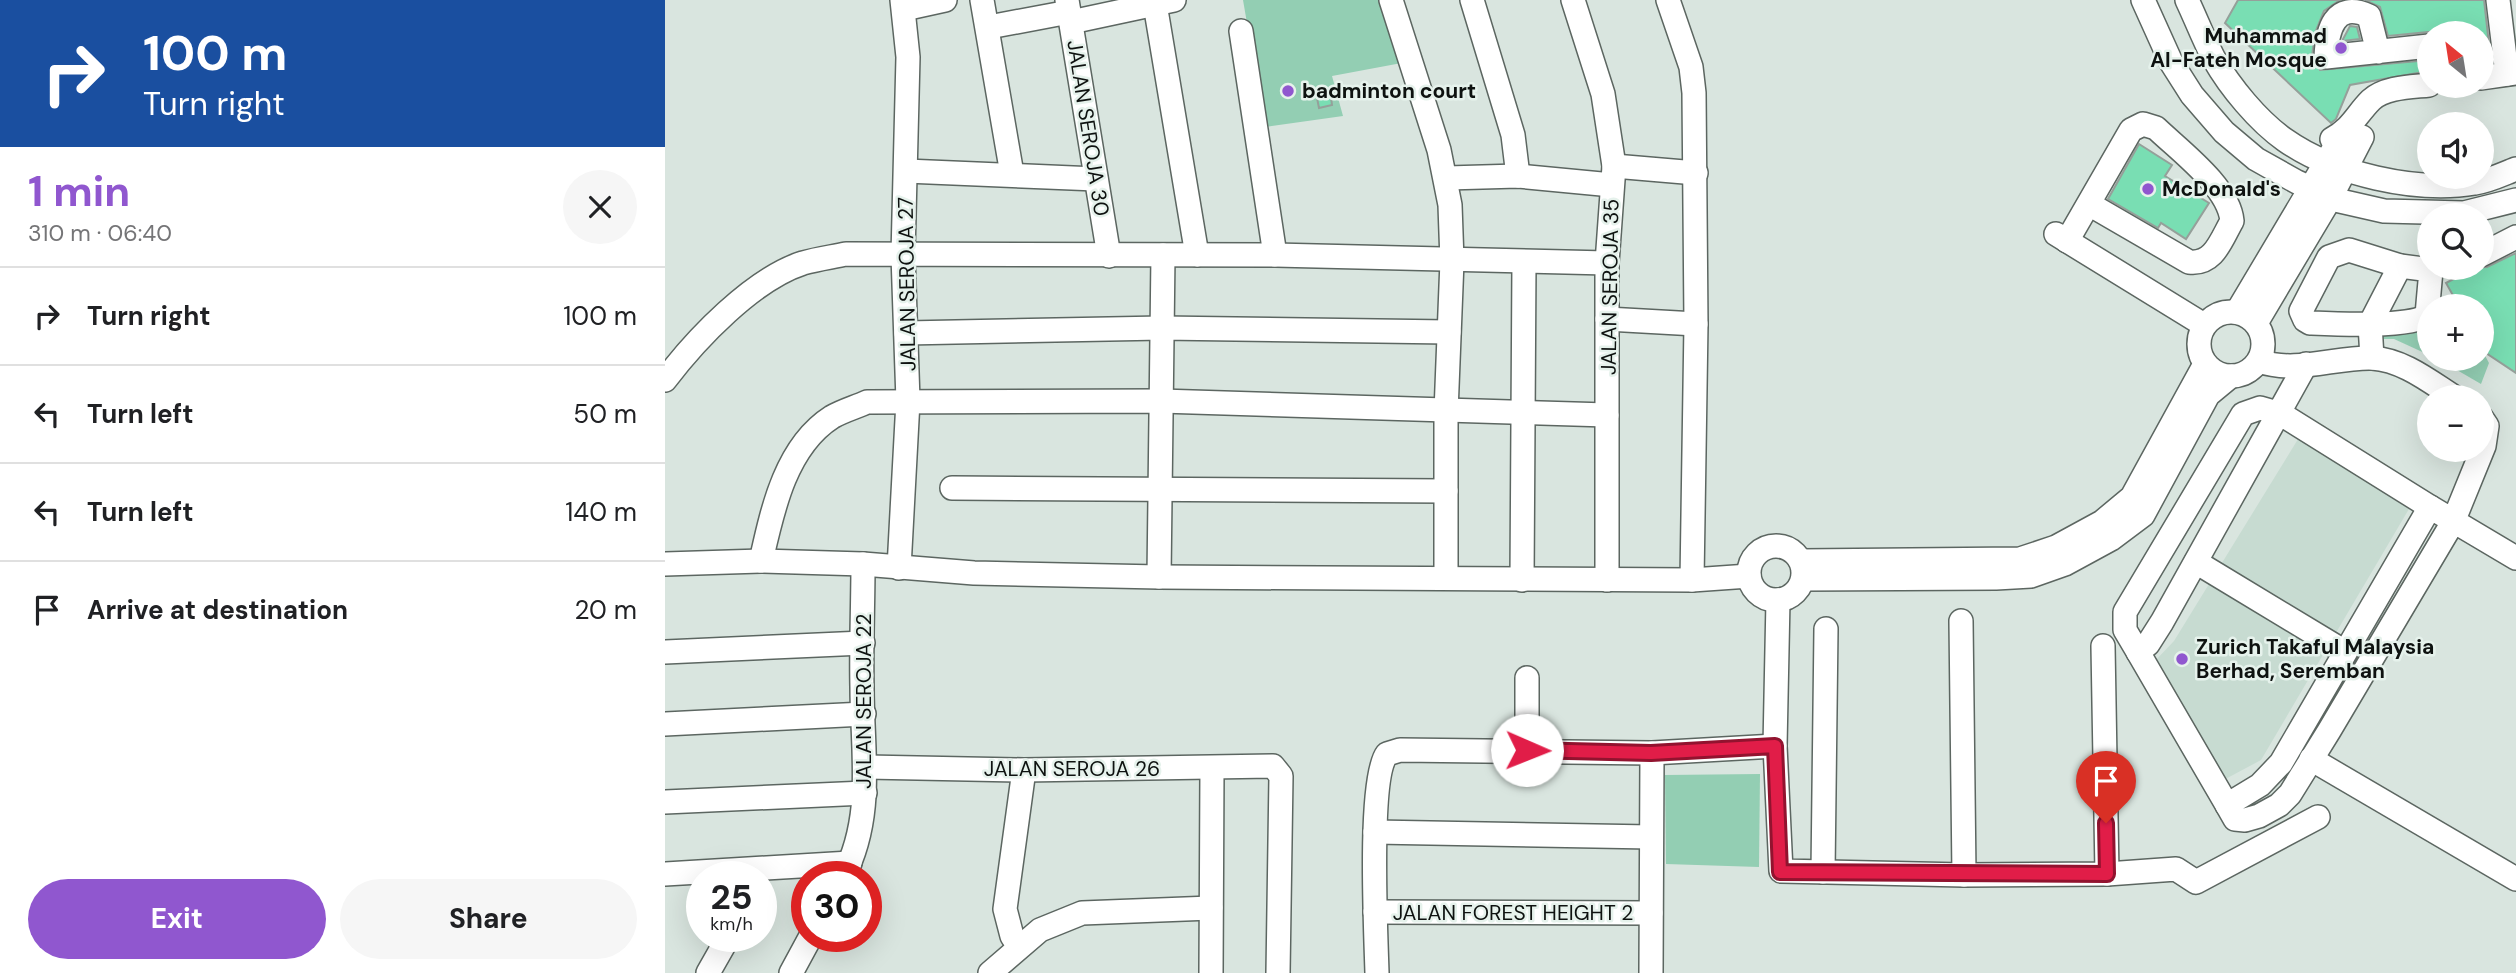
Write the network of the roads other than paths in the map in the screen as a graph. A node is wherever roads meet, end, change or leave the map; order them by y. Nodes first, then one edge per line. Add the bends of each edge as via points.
1 (945, 0) edge
2 (982, 0) edge
3 (1391, 0) edge
4 (1472, 0) edge
5 (1573, 0) edge
6 (1668, 0) edge
7 (2143, 0) edge
8 (2187, 0) edge
9 (2498, 0) edge
10 (1165, 2) edge
11 (903, 4) edge
12 (1069, 11) edge
13 (989, 27) junction
14 (1241, 31) dead end
15 (2500, 39) edge
16 (2417, 47) edge
17 (2378, 52) dead end
18 (2511, 74) edge
19 (2417, 87) edge
20 (2356, 128) junction
21 (2284, 139) junction
22 (2336, 167) junction
23 (2516, 169) edge
24 (907, 171) junction
25 (1696, 173) junction
26 (1013, 174) junction
27 (1613, 175) junction
28 (1518, 176) junction
29 (1447, 178) junction
30 (1096, 179) junction
31 (2391, 180) junction
32 (2321, 193) junction
33 (2516, 200) edge
34 (2089, 204) junction
35 (2516, 237) edge
36 (2494, 249) edge
37 (903, 255) junction
38 (1163, 255) junction
39 (1197, 255) junction
40 (1275, 255) junction
41 (1109, 256) junction
42 (1452, 261) junction
43 (1524, 262) junction
44 (1607, 263) junction
45 (2400, 266) junction
46 (2417, 267) edge
47 (2437, 280) edge
48 (2246, 317) junction
49 (1607, 319) junction
50 (1696, 324) junction
51 (2370, 324) junction
52 (2204, 325) junction
53 (1162, 328) junction
54 (1449, 332) junction
55 (906, 333) junction
56 (2372, 358) junction
57 (2259, 361) junction
58 (2205, 364) junction
59 (2306, 365) junction
60 (2231, 376) junction
61 (665, 380) edge
62 (2435, 385) edge
63 (908, 401) junction
64 (1161, 401) junction
65 (1446, 412) junction
66 (1522, 412) junction
67 (2281, 414) junction
68 (1607, 415) junction
69 (2477, 462) edge
70 (952, 488) dead end
71 (1161, 489) junction
72 (1446, 491) junction
73 (2430, 507) junction
74 (2453, 522) junction
75 (2516, 558) edge
76 (761, 561) junction
77 (2196, 562) junction
78 (665, 564) edge
79 (863, 564) junction
80 (899, 568) junction
81 (1802, 570) junction
82 (1749, 576) junction
83 (1159, 577) junction
84 (1445, 577) junction
85 (1522, 580) junction
86 (1607, 580) junction
87 (1692, 580) junction
88 (1778, 600) junction
89 (1961, 621) dead end
90 (1826, 629) dead end
91 (863, 643) junction
92 (2103, 646) dead end
93 (665, 652) edge
94 (2138, 652) junction
95 (2345, 652) junction
96 (1527, 678) dead end
97 (864, 714) junction
98 (665, 724) edge
99 (1775, 746) junction
100 (1527, 750) junction
101 (1651, 753) junction
102 (2311, 760) junction
103 (867, 767) junction
104 (1212, 768) junction
105 (1024, 770) junction
106 (865, 793) junction
107 (665, 802) edge
108 (2231, 812) junction
109 (2318, 817) dead end
110 (1375, 832) junction
111 (1651, 837) junction
112 (849, 861) edge
113 (1823, 872) junction
114 (2107, 874) junction
115 (1964, 875) junction
116 (686, 878) edge
117 (668, 879) edge
118 (2516, 879) edge
119 (1211, 908) junction
120 (1375, 912) junction
121 (1651, 913) junction
122 (1019, 945) junction
123 (720, 952) edge
124 (802, 952) edge
125 (708, 973) edge
126 (791, 973) edge
127 (990, 973) edge
128 (1211, 973) edge
129 (1278, 973) edge
130 (1377, 973) edge
131 (1651, 973) edge

1 - 11 street
2 - 13 street
3 - 29 street
4 - 28 street via 1513,135
5 - 27 street, JALAN SEROJA 35 via 1603,94
6 - 25 street via 1691,67
7 - 32 street via 2171,62 2224,132 2256,159
8 - 21 street via 2215,60 2243,98
9 - 15 street
10 - 12 street
10 - 39 street
11 - 24 street, JALAN SEROJA 27 via 908,57
12 - 13 street
12 - 30 street, JALAN SEROJA 30
13 - 26 street
14 - 40 street
15 - 18 street
16 - 17 street
19 - 20 street via 2385,92 2371,100
20 - 21 street via 2317,143
20 - 22 street
20 - 31 street via 2368,157
21 - 22 street
22 - 31 street
22 - 32 street
23 - 31 street via 2475,183
24 - 26 street
24 - 37 street, JALAN SEROJA 27
25 - 27 street
25 - 50 street
26 - 30 street
27 - 28 street
27 - 44 street, JALAN SEROJA 35
28 - 29 street
29 - 42 street
30 - 41 street, JALAN SEROJA 30
32 - 33 street via 2384,211 2464,213
32 - 48 street
34 - 34 street via 2131,130 2150,125 2217,188 2228,203 2232,221 2211,258 2189,262
34 - 52 street via 2061,237
35 - 36 street
37 - 41 street
37 - 55 street, JALAN SEROJA 27
37 - 61 street via 846,254 801,263 749,294 694,342
38 - 39 street
38 - 41 street
38 - 53 street
39 - 40 street
40 - 42 street
42 - 43 street
42 - 54 street
43 - 44 street
43 - 66 street
44 - 49 street, JALAN SEROJA 35
45 - 46 street
45 - 51 street
45 - 51 street via 2349,250 2333,253 2301,311 2310,323
47 - 51 street via 2423,319
48 - 52 street via 2219,314
48 - 57 street via 2264,341
49 - 50 street
49 - 68 street, JALAN SEROJA 35
50 - 87 street
51 - 56 street
52 - 58 street via 2199,344
53 - 54 street
53 - 55 street
53 - 64 street
54 - 65 street
55 - 63 street, JALAN SEROJA 27
56 - 59 street
56 - 62 street via 2410,369
57 - 59 street
57 - 60 street via 2242,375
58 - 60 street
58 - 81 street via 2131,497 2102,522 2056,547 2020,559
59 - 67 street
60 - 81 street via 2208,396 2143,515 2065,564 2031,576 1996,578
63 - 64 street
63 - 76 street via 867,402 831,418 800,450 775,495
63 - 80 street, JALAN SEROJA 27
64 - 65 street
64 - 71 street
65 - 66 street
65 - 72 street
66 - 68 street
66 - 85 street
67 - 73 street
67 - 77 street
67 - 94 street via 2260,408 2243,414 2125,612 2125,630
68 - 86 street, JALAN SEROJA 35
69 - 74 street
70 - 71 street
71 - 72 street
71 - 83 street
72 - 84 street
73 - 74 street
73 - 95 street
74 - 75 street
74 - 102 street
76 - 78 street
76 - 79 street
77 - 94 street via 2148,644
77 - 95 street
79 - 80 street
79 - 91 street, JALAN SEROJA 22
80 - 83 street
81 - 82 street via 1790,548 1773,545 1752,559
81 - 88 street via 1794,594
82 - 87 street
82 - 88 street via 1755,591
83 - 84 street
84 - 85 street
85 - 86 street
86 - 87 street
88 - 99 street
89 - 115 street
90 - 113 street
91 - 93 street
91 - 97 street, JALAN SEROJA 22
92 - 114 street
94 - 108 street
95 - 108 street via 2277,769
96 - 100 street
97 - 98 street
97 - 103 street, JALAN SEROJA 22
99 - 101 street
99 - 113 street via 1780,872
100 - 101 street
100 - 110 street via 1400,750 1387,754 1380,765
101 - 111 street
102 - 108 street via 2279,804 2245,820
102 - 118 street
103 - 105 street, JALAN SEROJA 26
103 - 106 street, JALAN SEROJA 22
104 - 105 street, JALAN SEROJA 26
104 - 119 street
104 - 129 street, JALAN SEROJA 26 via 1269,765 1281,776
105 - 122 street via 1005,909
106 - 107 street
106 - 112 street, JALAN SEROJA 22 via 862,825
109 - 114 street via 2196,882 2176,869
110 - 111 street
110 - 120 street
111 - 121 street
113 - 115 street
114 - 115 street
116 - 117 street
119 - 122 street via 1082,913 1050,925
119 - 128 street
120 - 121 street, JALAN FOREST HEIGHT 2
120 - 130 street
121 - 131 street
122 - 127 street
123 - 125 street
124 - 126 street

